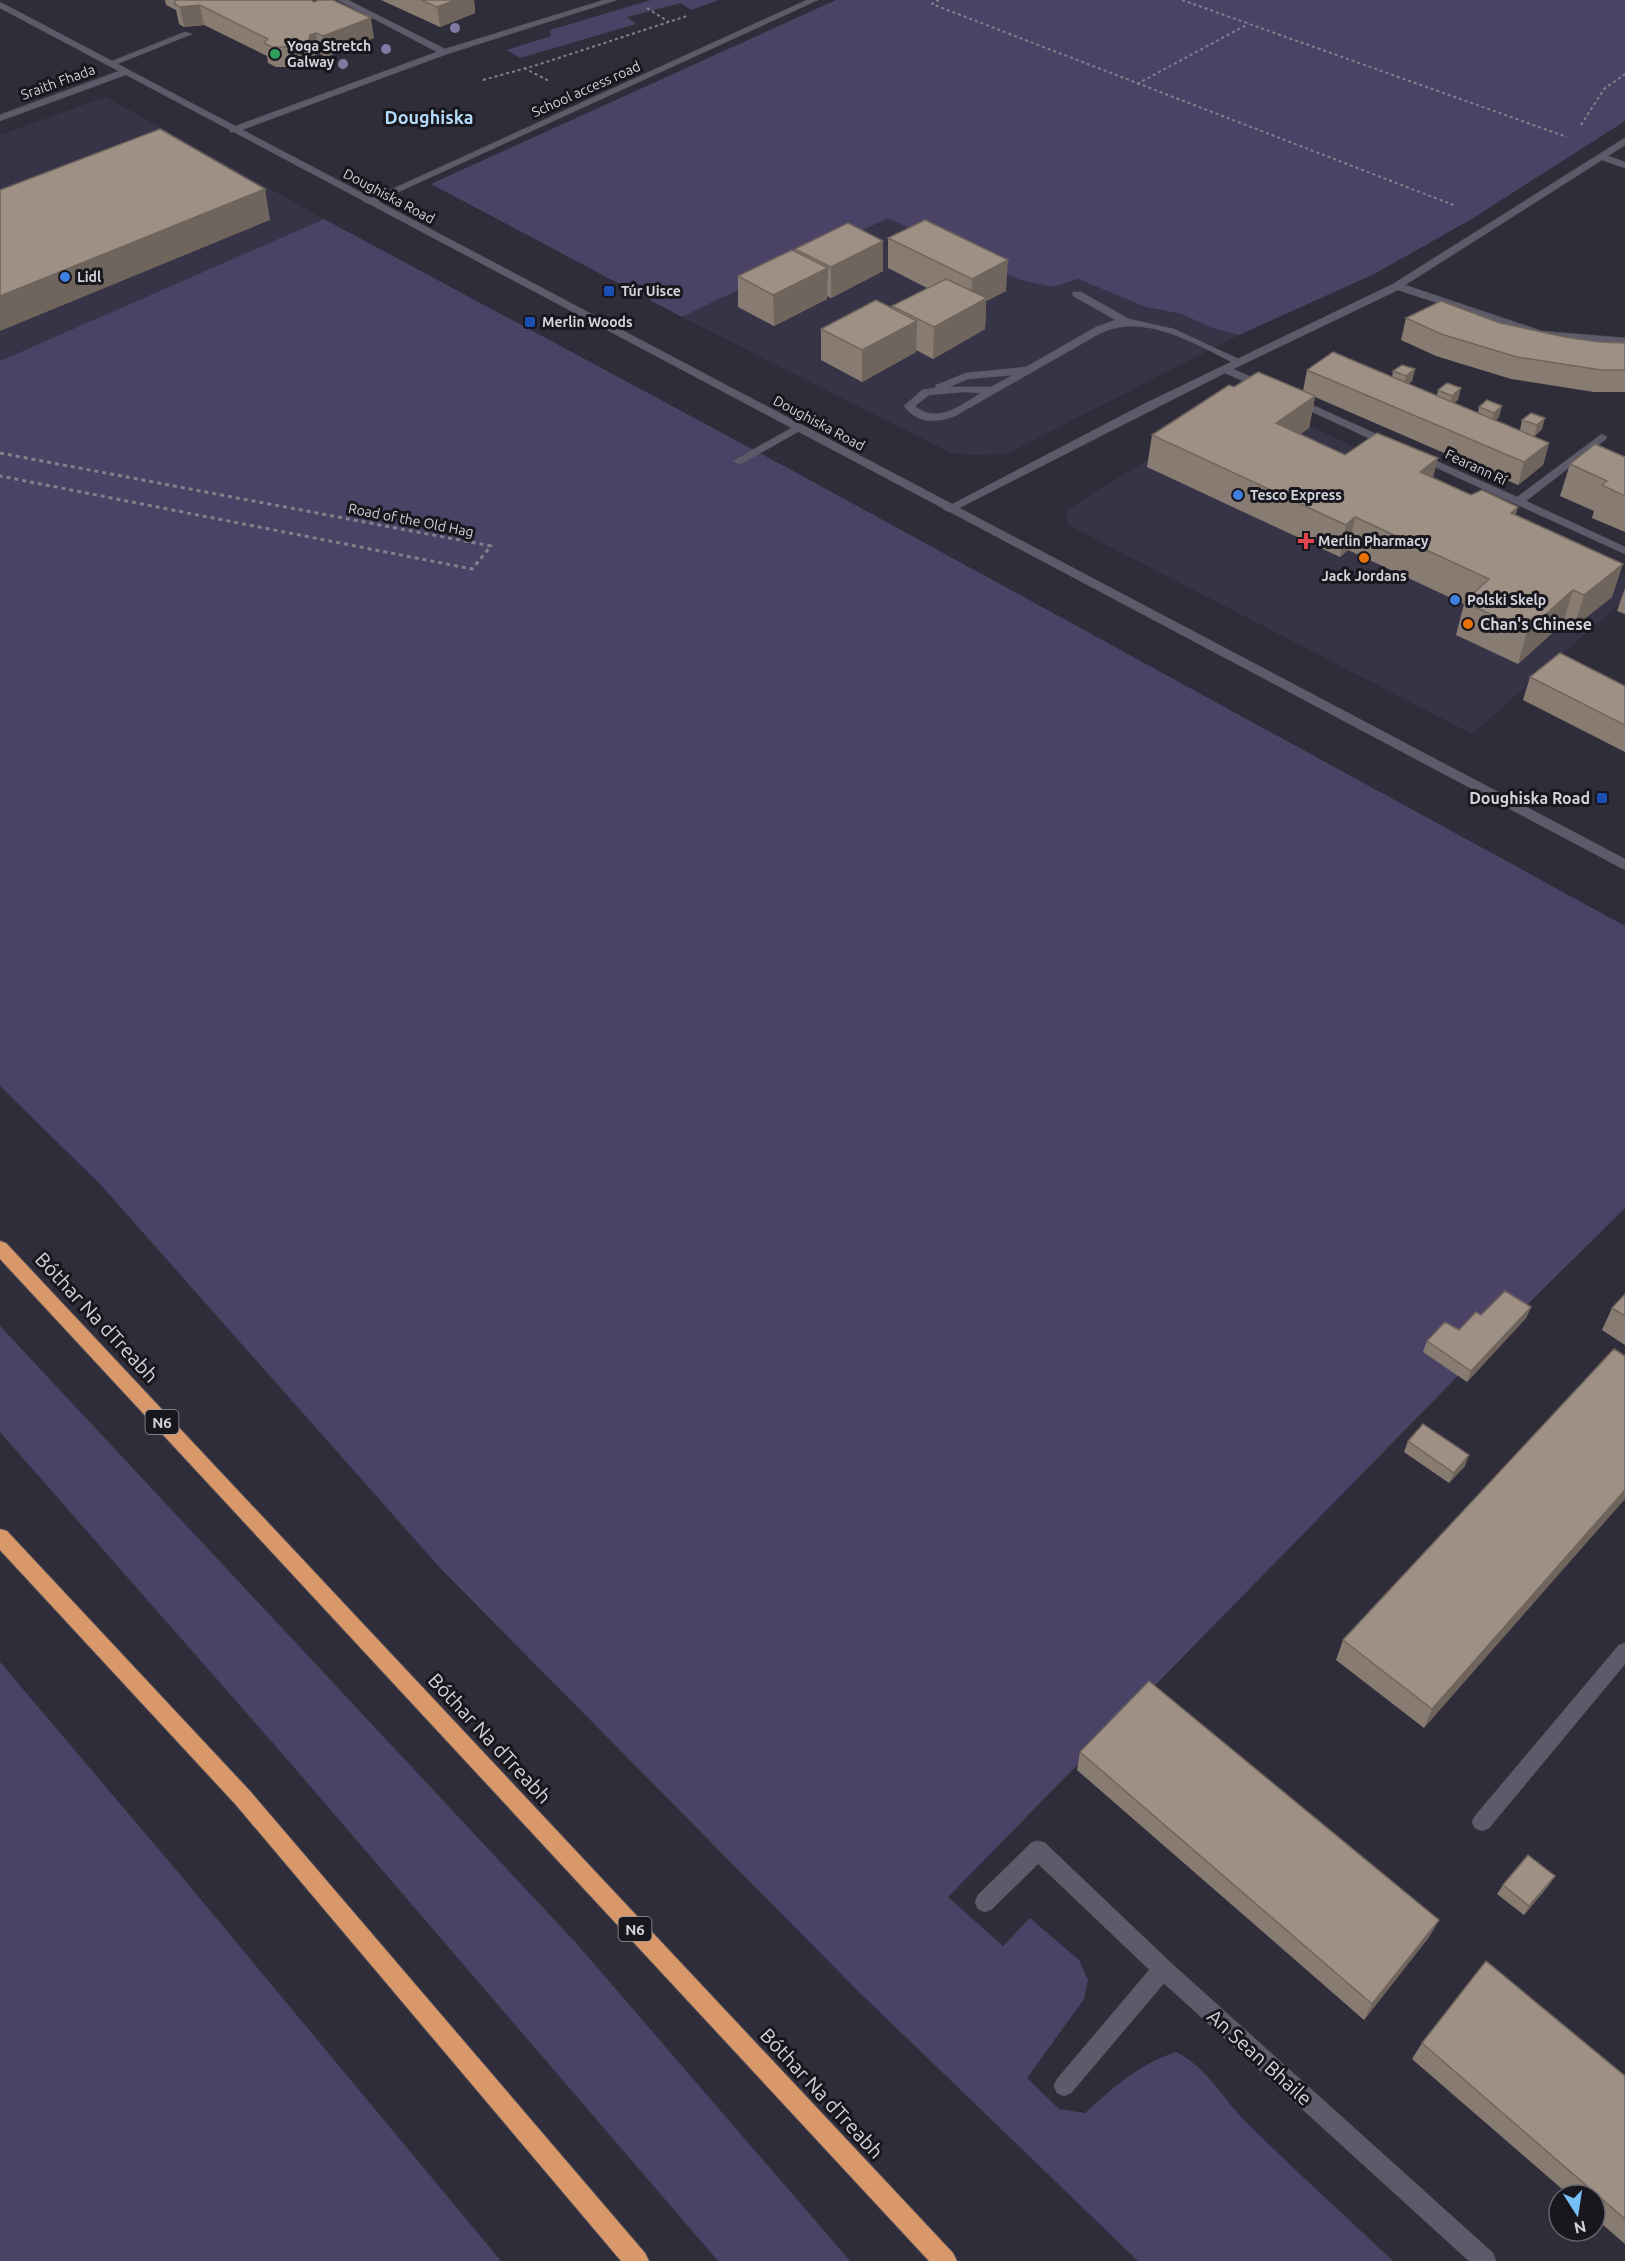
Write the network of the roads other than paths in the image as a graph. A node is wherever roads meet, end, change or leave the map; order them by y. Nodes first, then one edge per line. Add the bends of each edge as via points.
1 (342, 0) edge
2 (613, 0) edge
3 (814, 0) edge
4 (0, 6) edge
5 (188, 34) edge
6 (444, 52) junction
7 (109, 64) junction
8 (125, 72) junction
9 (0, 118) edge
10 (233, 130) junction
11 (1625, 141) edge
12 (1602, 156) junction
13 (1625, 165) edge
14 (369, 202) junction
15 (1397, 286) junction
16 (1077, 294) dead end
17 (1127, 322) junction
18 (1625, 341) edge
19 (1240, 362) junction
20 (1030, 369) junction
21 (1225, 369) junction
22 (993, 390) junction
23 (926, 392) junction
24 (796, 428) junction
25 (1602, 437) dead end
26 (739, 461) dead end
27 (1518, 502) junction
28 (949, 509) junction
29 (1625, 551) edge
30 (1625, 865) edge
31 (0, 1248) edge
32 (3, 1538) edge
33 (1625, 1651) edge
34 (1482, 1822) dead end
35 (985, 1902) dead end
36 (1163, 1969) junction
37 (1064, 2086) dead end
38 (637, 2261) edge
39 (945, 2261) edge
40 (1485, 2261) edge

1 - 6 street
2 - 6 street
3 - 14 street, School access road
4 - 7 street, Doughiska Road
5 - 7 street
6 - 10 street
7 - 8 street, Doughiska Road
8 - 9 street, Sraith Fhada
8 - 10 street, Doughiska Road
10 - 14 street, Doughiska Road
11 - 12 street
12 - 13 street
12 - 15 street
14 - 24 street, Doughiska Road
15 - 18 street via 1541,334
15 - 19 street
16 - 17 street
17 - 19 street via 1190,339
17 - 20 street via 1103,327
19 - 21 street
20 - 22 street
20 - 23 street via 966,376
21 - 27 street, Fearann Rí
21 - 28 street
22 - 23 street
22 - 23 street via 934,419 916,414 909,406
24 - 26 street
24 - 28 street, Doughiska Road
25 - 27 street, Fearann Rí
27 - 29 street, Fearann Rí
28 - 30 street, Doughiska Road
31 - 39 highway, Bóthar Na dTreabh / N6
32 - 38 highway via 243,1798
33 - 34 street
35 - 36 street, An Sean Bhaile via 1038,1850
36 - 37 street
36 - 40 street, An Sean Bhaile

